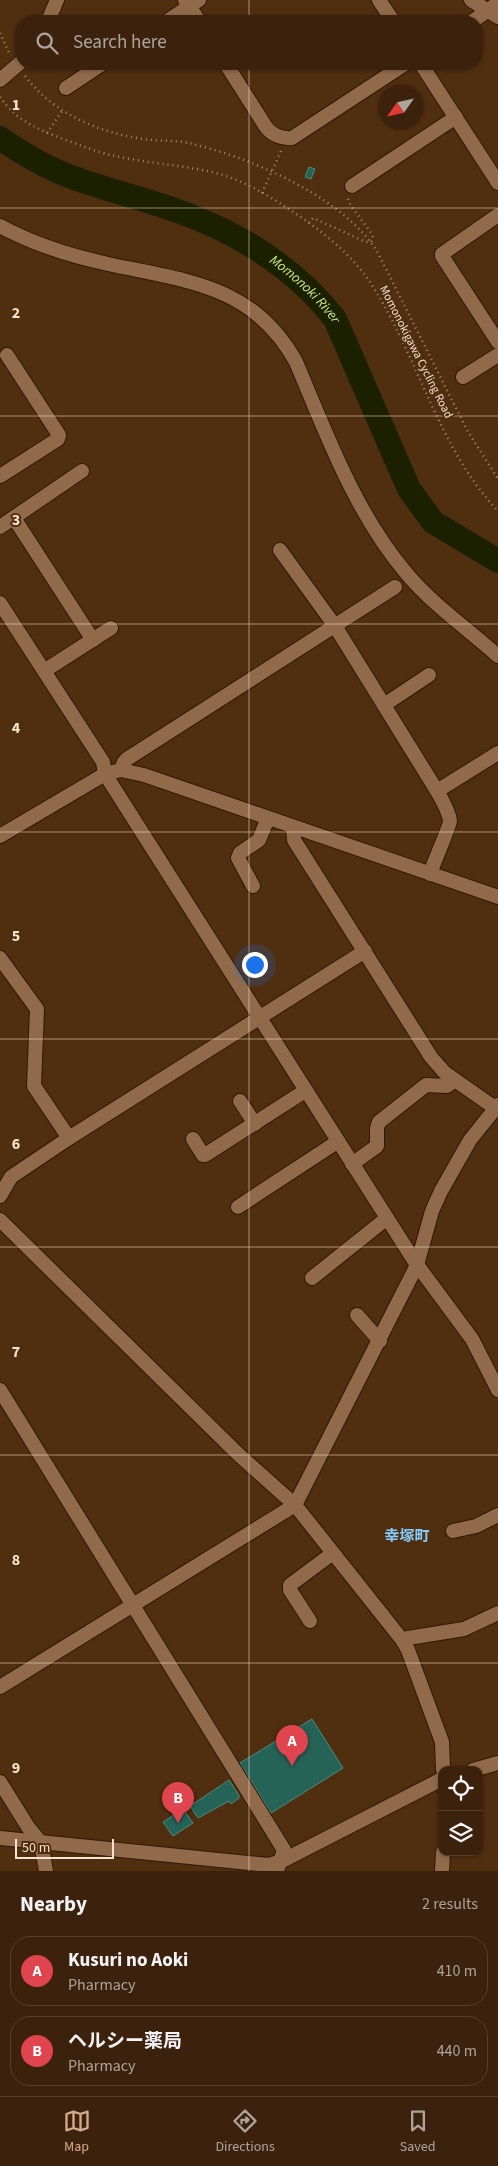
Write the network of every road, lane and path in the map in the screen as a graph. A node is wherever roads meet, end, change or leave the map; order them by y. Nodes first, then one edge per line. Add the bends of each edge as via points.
1 (57, 0) edge
2 (380, 0) edge
3 (471, 0) edge
4 (191, 2) edge
5 (494, 10) edge
6 (51, 15) edge
7 (175, 15) edge
8 (196, 15) edge
9 (389, 15) edge
10 (0, 33) edge
11 (15, 61) edge
12 (15, 67) edge
13 (21, 70) edge
14 (93, 70) edge
15 (230, 70) edge
16 (396, 70) edge
17 (425, 70) edge
18 (0, 80) edge
19 (66, 88) dead end
20 (0, 96) edge
21 (62, 110) junction
22 (456, 117) junction
23 (47, 133) junction
24 (281, 151) dead end
25 (271, 171) junction
26 (498, 183) edge
27 (352, 186) joint
28 (262, 193) junction
29 (498, 215) edge
30 (309, 223) junction
31 (0, 226) edge
32 (371, 242) junction
33 (498, 342) edge
34 (7, 354) dead end
35 (498, 355) edge
36 (463, 377) dead end
37 (82, 471) dead end
38 (0, 476) edge
39 (498, 479) edge
40 (498, 511) edge
41 (14, 518) junction
42 (0, 527) edge
43 (280, 550) dead end
44 (395, 587) dead end
45 (0, 603) edge
46 (335, 626) junction
47 (111, 628) dead end
48 (93, 640) junction
49 (498, 656) edge
50 (44, 671) junction
51 (429, 675) dead end
52 (384, 705) junction
53 (498, 753) edge
54 (121, 770) junction
55 (105, 774) junction
56 (437, 791) junction
57 (268, 818) junction
58 (293, 827) junction
59 (0, 836) edge
60 (430, 874) junction
61 (253, 886) dead end
62 (498, 897) edge
63 (365, 951) junction
64 (0, 958) edge
65 (259, 1020) junction
66 (454, 1080) junction
67 (305, 1091) junction
68 (240, 1101) dead end
69 (497, 1108) edge
70 (255, 1124) junction
71 (69, 1138) junction
72 (192, 1139) dead end
73 (337, 1142) junction
74 (352, 1164) junction
75 (0, 1196) edge
76 (238, 1206) dead end
77 (387, 1218) junction
78 (0, 1220) edge
79 (418, 1266) junction
80 (312, 1278) dead end
81 (357, 1315) dead end
82 (380, 1341) junction
83 (498, 1390) edge
84 (1, 1392) edge
85 (294, 1506) junction
86 (498, 1515) edge
87 (453, 1531) dead end
88 (333, 1553) junction
89 (132, 1604) junction
90 (498, 1613) edge
91 (310, 1621) dead end
92 (403, 1641) junction
93 (0, 1687) edge
94 (498, 1763) edge
95 (443, 1766) edge
96 (483, 1767) edge
97 (438, 1781) edge
98 (0, 1782) edge
99 (0, 1838) edge
100 (41, 1843) junction
101 (442, 1856) edge
102 (279, 1866) edge
103 (46, 1871) edge
104 (442, 1871) edge

1 - 6 street
2 - 9 street
3 - 5 street
4 - 7 street
4 - 8 street
10 - 11 path
12 - 18 street
13 - 21 path via 42,96
14 - 19 street
15 - 16 street via 270,131 292,138
17 - 22 street
20 - 23 path, Momonokigawa Cycling Road via 14,115
21 - 23 path
21 - 25 path via 84,122 122,134 205,147
22 - 26 street
22 - 27 street
23 - 28 path, Momonokigawa Cycling Road via 115,156 213,172
24 - 25 path
25 - 28 path
25 - 32 path via 326,203 351,221
27 - 32 path via 346,193 348,201 372,234
28 - 30 path, Momonokigawa Cycling Road
29 - 33 street via 442,256
30 - 32 path via 313,218
30 - 40 path, Momonokigawa Cycling Road via 350,258 376,291 462,462
31 - 49 street via 18,236 70,254 209,287 245,304 287,344 355,496 400,565 421,588
32 - 39 path via 467,430
34 - 38 street via 59,435 58,439
35 - 36 street
37 - 41 street
41 - 42 street
41 - 48 street
43 - 46 street
44 - 46 street
45 - 50 street
46 - 52 street
46 - 54 street via 127,759
47 - 48 street
48 - 50 street
50 - 55 street via 103,762
51 - 52 street
52 - 56 street
53 - 56 street
54 - 55 street
54 - 57 street
55 - 59 street
55 - 65 street
56 - 60 street via 450,825
57 - 58 street
57 - 61 street via 259,840 238,858
58 - 60 street
58 - 63 street via 294,840
60 - 62 street
63 - 65 street
63 - 66 street via 431,1057
64 - 71 street via 37,1009 34,1086
65 - 67 street
65 - 71 street
66 - 69 street
66 - 74 street via 447,1086 426,1085 384,1117 377,1128 377,1146
67 - 70 street
67 - 73 street
68 - 70 street
69 - 79 street via 470,1140 441,1191 432,1211
70 - 72 street via 205,1155
71 - 75 street via 11,1177
73 - 74 street
73 - 76 street
74 - 77 street
77 - 79 street
77 - 80 street
78 - 85 street
79 - 82 street
79 - 83 street via 472,1339
81 - 82 street
82 - 85 street
84 - 89 street
85 - 88 street
85 - 89 street
86 - 87 street via 476,1526
88 - 91 street via 290,1586
88 - 92 street
89 - 93 street
89 - 102 street via 284,1850
90 - 92 street via 464,1629
92 - 95 street via 442,1742
94 - 96 street
97 - 102 street
98 - 100 street
99 - 100 street
100 - 102 street
100 - 103 street
101 - 104 street

